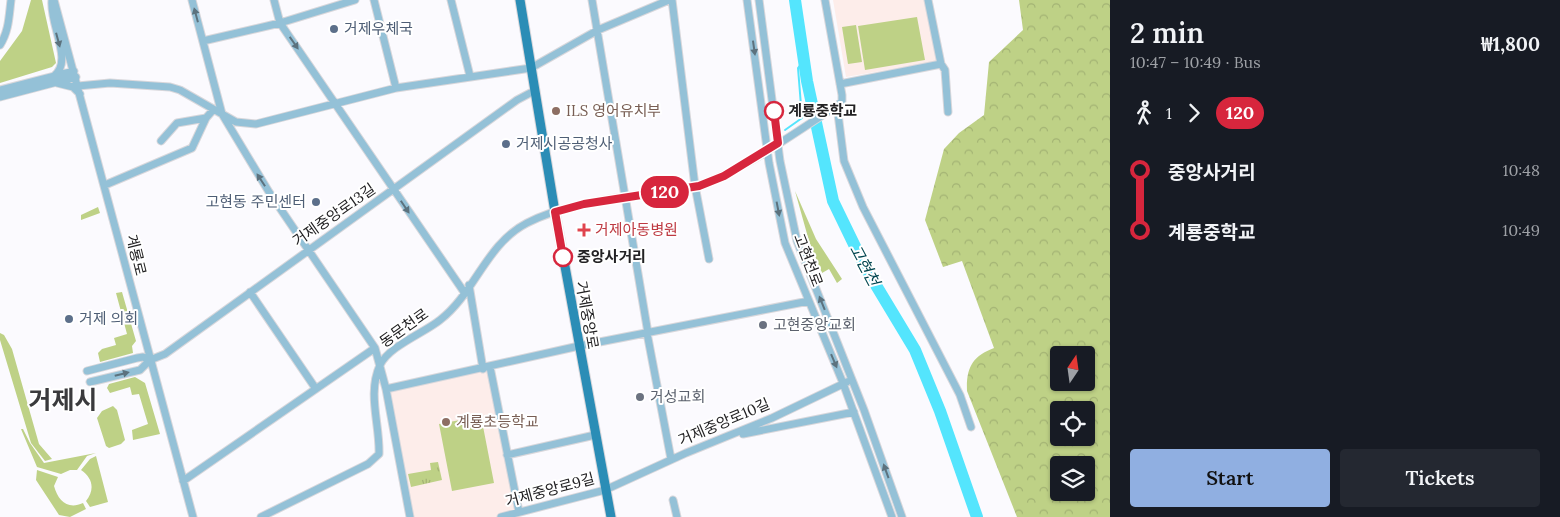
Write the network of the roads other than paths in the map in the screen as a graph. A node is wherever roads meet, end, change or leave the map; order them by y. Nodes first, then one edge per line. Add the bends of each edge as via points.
1 (11, 0) edge
2 (53, 0) edge
3 (192, 0) edge
4 (274, 0) edge
5 (355, 0) edge
6 (374, 0) edge
7 (451, 0) edge
8 (520, 0) edge
9 (592, 0) edge
10 (670, 0) edge
11 (747, 0) edge
12 (760, 0) edge
13 (825, 0) edge
14 (928, 0) edge
15 (280, 23) junction
16 (598, 30) junction
17 (203, 41) junction
18 (0, 45) edge
19 (941, 64) junction
20 (531, 68) junction
21 (75, 74) junction
22 (470, 76) junction
23 (54, 79) junction
24 (840, 84) junction
25 (78, 86) junction
26 (396, 88) junction
27 (0, 90) edge
28 (534, 91) junction
29 (0, 96) edge
30 (80, 96) junction
31 (337, 104) junction
32 (837, 106) junction
33 (214, 110) junction
34 (948, 112) dead end
35 (222, 114) junction
36 (206, 118) junction
37 (781, 140) junction
38 (161, 141) dead end
39 (767, 150) junction
40 (105, 185) junction
41 (695, 186) junction
42 (393, 190) junction
43 (624, 197) junction
44 (555, 212) junction
45 (310, 249) junction
46 (708, 259) dead end
47 (469, 285) junction
48 (250, 292) junction
49 (464, 292) junction
50 (809, 301) junction
51 (647, 333) junction
52 (579, 346) junction
53 (375, 348) junction
54 (150, 360) junction
55 (380, 366) junction
56 (486, 368) junction
57 (87, 371) dead end
58 (853, 381) junction
59 (90, 382) dead end
60 (843, 383) junction
61 (386, 389) junction
62 (316, 390) junction
63 (854, 412) junction
64 (971, 426) dead end
65 (595, 435) junction
66 (730, 436) junction
67 (507, 455) junction
68 (671, 459) junction
69 (183, 481) junction
70 (605, 490) junction
71 (673, 500) dead end
72 (516, 514) edge
73 (193, 517) edge
74 (261, 517) edge
75 (410, 517) edge
76 (501, 517) edge
77 (611, 517) edge
78 (676, 517) edge
79 (892, 517) edge
80 (902, 517) edge

1 - 18 street via 9,22
2 - 21 street, 계룡로
2 -> 23 street via 53,22 63,62
17 -> 3 street
4 - 15 street
5 - 15 street
6 - 26 street
7 - 22 street
8 - 20 main road, 거제중앙로
9 - 16 street
10 - 16 street
10 - 41 street
11 -> 39 street, 고현천로
12 - 37 street, 고현천로
13 - 24 street
14 - 19 street
15 - 17 street
15 -> 31 street
16 - 20 street
16 - 43 street
17 - 35 street
19 - 24 street
19 - 34 street via 945,70
20 - 22 street
20 - 28 main road, 거제중앙로
21 - 23 street
21 - 25 street, 계룡로
22 - 26 street
23 - 27 street
23 - 29 street
23 - 30 street via 73,87
24 - 32 street via 842,101
25 - 30 street, 계룡로
25 - 33 street via 110,83 170,86
26 - 31 street
28 - 42 street, 거제중앙로13길
28 - 44 main road, 거제중앙로
30 - 40 street, 계룡로
31 - 35 street via 256,124 236,122
31 - 42 street
32 - 37 street, 동문천로
32 - 64 street via 844,161 862,207 949,371
33 - 35 street
33 - 36 street
45 -> 35 street via 269,192
36 - 38 street via 177,123
36 - 40 street via 192,148
37 - 39 street, 동문천로
58 -> 37 street, 고현천로 via 797,241
39 - 41 street, 동문천로 via 724,176
39 -> 50 street, 고현천로 via 785,243
40 - 54 street, 계룡로
41 - 43 street, 동문천로
41 - 46 street
42 - 45 street, 거제중앙로13길
42 -> 49 street
43 - 44 street, 동문천로
43 - 51 street
44 - 47 street, 동문천로 via 526,223 511,234 486,260
44 - 52 main road, 거제중앙로
45 - 48 street, 거제중앙로13길
45 - 53 street
47 - 49 street, 동문천로
47 - 56 street
48 - 54 street, 거제중앙로13길 via 165,354
48 - 62 street
49 - 55 street, 동문천로 via 440,320 384,358
50 - 51 street
50 -> 60 street, 고현천로
51 - 52 street
51 - 68 street
52 - 56 street
52 - 65 main road, 거제중앙로
53 - 55 street
53 - 62 street
54 - 57 street via 137,358
59 -> 54 street, 거제중앙로13길 via 140,370
54 - 69 street, 계룡로
55 - 61 street
55 - 74 street, 동문천로 via 373,406 378,454 368,464
56 - 61 street
56 - 67 street
58 - 60 street, 거제중앙로10길
80 -> 58 street, 고현천로
60 - 63 street, 고현천로
60 - 66 street, 거제중앙로10길
61 - 75 street
62 - 69 street
63 - 66 street
63 - 79 street, 고현천로
65 - 67 street
65 - 70 main road, 거제중앙로
66 - 68 street, 거제중앙로10길
67 - 72 street
68 - 70 street, 거제중앙로10길
69 - 73 street, 계룡로
70 - 72 street, 거제중앙로9길
70 - 77 main road, 거제중앙로
71 - 78 street
72 - 76 street, 거제중앙로9길

